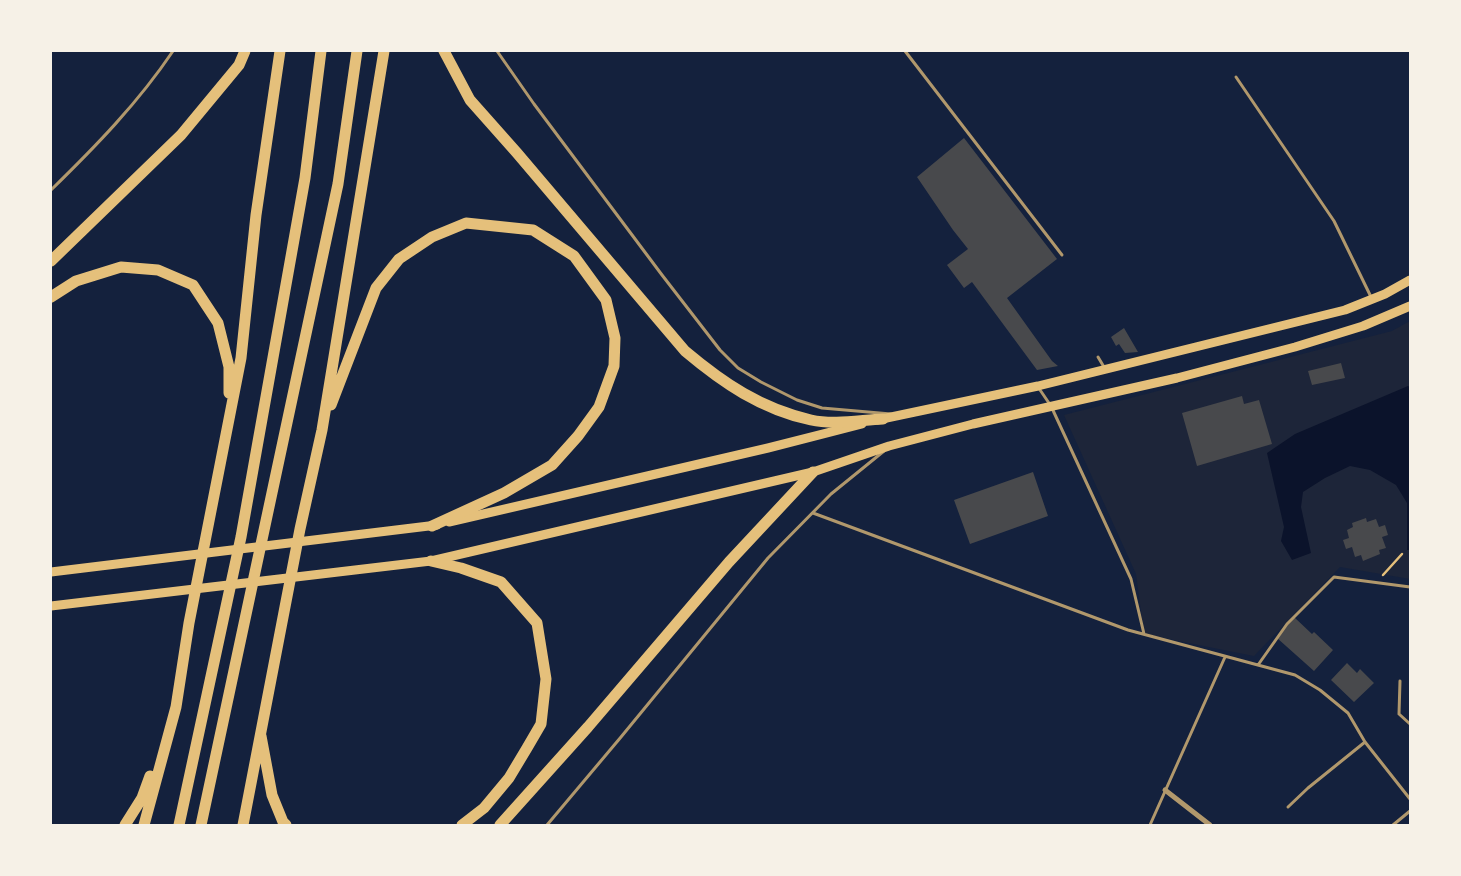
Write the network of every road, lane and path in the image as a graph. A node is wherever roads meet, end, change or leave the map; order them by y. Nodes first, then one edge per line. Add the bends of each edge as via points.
1 (173, 51) edge
2 (246, 51) edge
3 (280, 51) edge
4 (321, 51) edge
5 (357, 51) edge
6 (384, 51) edge
7 (444, 51) edge
8 (498, 51) edge
9 (905, 51) edge
10 (1236, 77) dead end
11 (51, 190) edge
12 (1062, 255) dead end
13 (51, 261) edge
14 (1410, 280) edge
15 (51, 297) edge
16 (1372, 299) junction
17 (1410, 306) edge
18 (1098, 357) dead end
19 (1106, 369) junction
20 (1038, 386) junction
21 (1050, 406) junction
22 (902, 414) junction
23 (883, 419) junction
24 (228, 430) junction
25 (322, 430) junction
26 (889, 446) junction
27 (813, 472) junction
28 (813, 513) junction
29 (432, 526) junction
30 (1402, 554) dead end
31 (430, 562) junction
32 (51, 572) edge
33 (1376, 583) junction
34 (1410, 587) edge
35 (51, 606) edge
36 (1144, 634) junction
37 (1225, 657) junction
38 (1258, 665) junction
39 (1400, 681) dead end
40 (176, 707) junction
41 (1410, 724) edge
42 (260, 730) junction
43 (1365, 742) junction
44 (1165, 790) junction
45 (1410, 799) edge
46 (1288, 807) dead end
47 (1410, 811) edge
48 (125, 825) edge
49 (144, 825) edge
50 (179, 825) edge
51 (202, 825) edge
52 (243, 825) edge
53 (286, 825) edge
54 (462, 825) edge
55 (500, 825) edge
56 (547, 825) edge
57 (1150, 825) edge
58 (1210, 825) edge
59 (1393, 825) edge

1 - 11 lane via 154,79 100,142
2 - 13 highway via 239,65 181,134
3 - 24 highway via 256,215 241,358
4 - 50 highway via 305,178 241,537
5 - 51 highway via 338,184
6 - 25 highway
7 - 23 highway via 470,100 685,351 713,374 762,405 812,420
8 - 22 lane via 662,275 720,350 738,368 798,400 822,408
9 - 12 lane
10 - 16 lane via 1334,221
14 - 16 main road
15 - 24 highway via 76,281 121,267 158,270 193,285 218,323 230,367
16 - 19 main road via 1345,310
17 - 21 main road via 1363,326 1295,347 1177,378
18 - 19 lane
19 - 20 main road
20 - 21 lane
20 - 22 main road
21 - 26 main road
21 - 36 lane via 1132,580
22 - 23 main road
23 - 29 main road
24 - 40 highway via 189,624
25 - 29 highway via 376,288 399,259 432,237 466,223 533,230 574,256 606,300 615,338 614,366 599,407 552,465 504,493
25 - 42 highway
26 - 27 main road
26 - 28 lane
27 - 31 main road
27 - 55 highway via 729,562
28 - 36 lane
28 - 56 lane via 768,558
29 - 32 main road
30 - 33 path
31 - 35 main road
31 - 54 highway via 461,568 501,582 537,623 546,679 541,724 509,778 484,808
33 - 34 lane
33 - 38 lane via 1334,577 1287,624
36 - 37 lane
37 - 38 lane
37 - 44 lane
38 - 43 lane via 1295,675 1320,690 1348,713
39 - 41 lane via 1399,714
40 - 48 highway via 142,798
40 - 49 highway
42 - 52 highway
42 - 53 highway via 272,795
43 - 45 lane
43 - 46 lane
44 - 57 lane
44 - 58 street
47 - 59 lane

